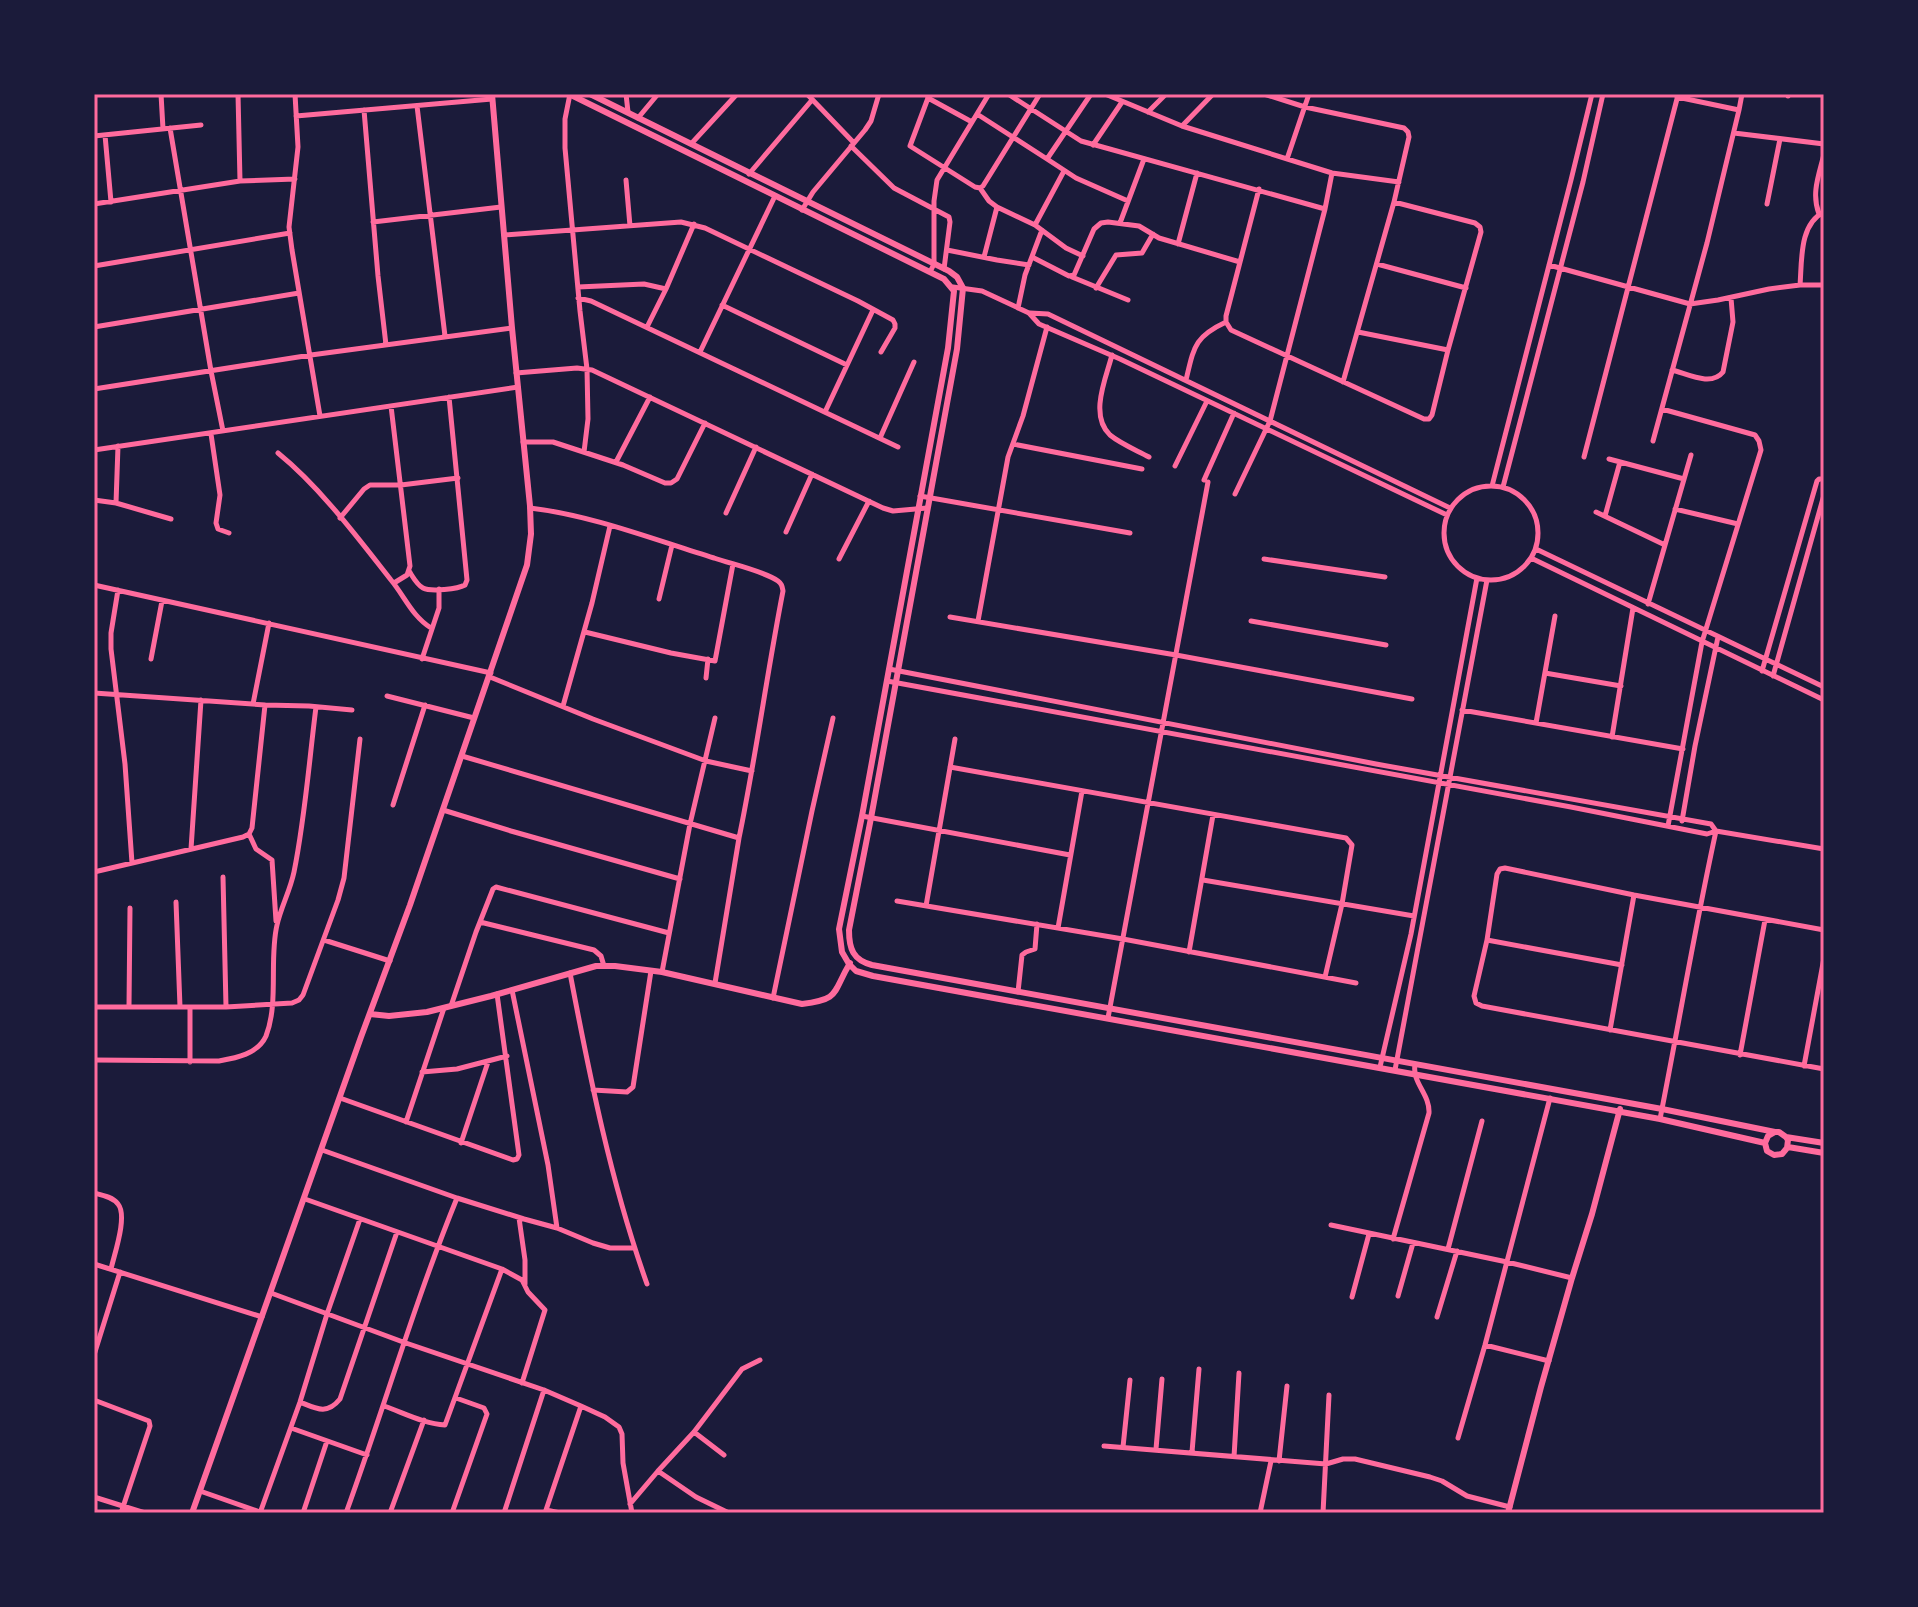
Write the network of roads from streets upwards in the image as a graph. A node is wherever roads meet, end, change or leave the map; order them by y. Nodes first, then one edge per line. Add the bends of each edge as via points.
1 (161, 94) edge
2 (238, 94) edge
3 (295, 94) edge
4 (569, 94) edge
5 (590, 94) edge
6 (626, 94) edge
7 (658, 94) edge
8 (737, 94) edge
9 (807, 94) edge
10 (879, 94) edge
11 (989, 94) edge
12 (1008, 94) edge
13 (1040, 94) edge
14 (1091, 94) edge
15 (1105, 94) edge
16 (1166, 94) edge
17 (1213, 94) edge
18 (1264, 94) edge
19 (1309, 94) edge
20 (1592, 94) edge
21 (1603, 94) edge
22 (1742, 94) edge
23 (492, 96) edge
24 (927, 96) edge
25 (1678, 96) edge
26 (812, 100) junction
27 (1122, 102) junction
28 (417, 106) junction
29 (1305, 107) junction
30 (1030, 108) junction
31 (364, 110) junction
32 (1739, 110) junction
33 (628, 112) junction
34 (1148, 112) junction
35 (977, 114) junction
36 (296, 116) junction
37 (638, 118) junction
38 (972, 122) junction
39 (201, 125) dead end
40 (1182, 126) junction
41 (166, 128) junction
42 (1065, 132) junction
43 (1734, 133) junction
44 (105, 135) junction
45 (94, 136) edge
46 (1013, 136) junction
47 (1780, 139) junction
48 (691, 144) junction
49 (1824, 144) edge
50 (853, 145) junction
51 (1093, 145) junction
52 (1824, 154) edge
53 (1047, 159) junction
54 (1144, 159) junction
55 (1287, 159) junction
56 (943, 168) junction
57 (1064, 171) junction
58 (1197, 173) junction
59 (1332, 173) junction
60 (749, 174) junction
61 (295, 179) junction
62 (626, 180) dead end
63 (240, 181) junction
64 (1399, 182) junction
65 (980, 188) junction
66 (1259, 189) junction
67 (180, 190) junction
68 (775, 196) junction
69 (806, 201) junction
70 (1128, 201) junction
71 (111, 202) junction
72 (1394, 202) junction
73 (94, 204) edge
74 (1767, 204) dead end
75 (501, 207) junction
76 (997, 207) junction
77 (934, 208) junction
78 (1325, 209) junction
79 (802, 210) junction
80 (1821, 213) edge
81 (430, 215) junction
82 (373, 222) junction
83 (1120, 223) junction
84 (694, 224) junction
85 (1035, 225) junction
86 (630, 226) junction
87 (573, 230) junction
88 (1042, 230) junction
89 (290, 233) junction
90 (1153, 234) junction
91 (504, 235) junction
92 (1178, 244) junction
93 (749, 249) junction
94 (190, 250) junction
95 (947, 250) junction
96 (1083, 256) junction
97 (984, 257) junction
98 (1032, 257) junction
99 (1240, 262) junction
100 (934, 264) junction
101 (1377, 264) junction
102 (1029, 265) junction
103 (1549, 265) junction
104 (94, 266) edge
105 (1560, 268) junction
106 (944, 269) junction
107 (930, 272) junction
108 (1071, 276) junction
109 (1627, 285) junction
110 (1800, 285) junction
111 (1824, 285) edge
112 (578, 287) junction
113 (953, 287) junction
114 (963, 288) junction
115 (1096, 288) junction
116 (1466, 288) junction
117 (666, 289) junction
118 (299, 293) junction
119 (578, 298) junction
120 (1731, 298) junction
121 (1128, 300) dead end
122 (1690, 304) junction
123 (722, 305) junction
124 (1018, 308) junction
125 (201, 309) junction
126 (873, 310) junction
127 (1029, 313) junction
128 (1226, 322) junction
129 (94, 327) edge
130 (647, 327) junction
131 (1047, 327) junction
132 (512, 328) junction
133 (1358, 332) junction
134 (445, 336) junction
135 (386, 345) junction
136 (1448, 350) junction
137 (700, 352) junction
138 (881, 352) dead end
139 (311, 355) junction
140 (1112, 355) junction
141 (1287, 356) junction
142 (914, 362) dead end
143 (847, 365) junction
144 (587, 369) junction
145 (1672, 370) junction
146 (211, 371) junction
147 (516, 373) junction
148 (1186, 380) junction
149 (1343, 382) junction
150 (518, 387) junction
151 (94, 389) edge
152 (449, 397) junction
153 (650, 397) junction
154 (1207, 401) junction
155 (391, 406) junction
156 (1662, 409) junction
157 (825, 412) junction
158 (1234, 413) junction
159 (320, 416) junction
160 (1270, 421) junction
161 (705, 423) junction
162 (1266, 429) junction
163 (223, 431) junction
164 (211, 434) junction
165 (880, 438) junction
166 (1653, 441) dead end
167 (523, 442) junction
168 (1013, 444) junction
169 (118, 446) junction
170 (756, 447) junction
171 (898, 447) dead end
172 (94, 450) edge
173 (584, 452) junction
174 (278, 453) dead end
175 (1691, 455) dead end
176 (1149, 457) dead end
177 (1584, 457) dead end
178 (1609, 459) dead end
179 (616, 462) junction
180 (1620, 462) junction
181 (1175, 466) dead end
182 (1142, 469) dead end
183 (812, 474) junction
184 (458, 478) junction
185 (1684, 479) junction
186 (1824, 479) edge
187 (401, 485) junction
188 (1492, 486) junction
189 (1503, 487) junction
190 (1235, 494) dead end
191 (1824, 495) edge
192 (920, 496) junction
193 (929, 497) junction
194 (94, 500) edge
195 (869, 501) junction
196 (116, 503) junction
197 (530, 508) junction
198 (927, 508) junction
199 (918, 509) junction
200 (998, 509) junction
201 (1675, 509) junction
202 (1449, 512) junction
203 (1596, 512) dead end
204 (726, 513) dead end
205 (1605, 516) junction
206 (340, 518) junction
207 (171, 519) dead end
208 (1738, 524) junction
209 (610, 526) junction
210 (786, 532) dead end
211 (94, 533) edge
212 (229, 533) dead end
213 (1130, 533) dead end
214 (94, 544) edge
215 (672, 545) junction
216 (1665, 545) junction
217 (1536, 549) junction
218 (1531, 558) junction
219 (839, 559) dead end
220 (1264, 559) dead end
221 (733, 564) junction
222 (409, 571) junction
223 (1385, 577) dead end
224 (1477, 578) junction
225 (1487, 580) junction
226 (394, 583) junction
227 (94, 585) edge
228 (439, 589) junction
229 (118, 590) junction
230 (659, 599) dead end
231 (162, 601) junction
232 (1648, 604) junction
233 (1633, 608) junction
234 (1555, 616) dead end
235 (950, 617) dead end
236 (978, 621) junction
237 (1251, 621) dead end
238 (269, 623) junction
239 (431, 628) junction
240 (1705, 631) junction
241 (585, 632) junction
242 (1718, 637) junction
243 (1702, 642) junction
244 (1386, 645) dead end
245 (1716, 649) junction
246 (1176, 655) junction
247 (151, 659) dead end
248 (422, 659) junction
249 (708, 659) junction
250 (1765, 660) junction
251 (1776, 665) junction
252 (889, 669) junction
253 (898, 671) junction
254 (1762, 671) junction
255 (1545, 673) junction
256 (490, 675) junction
257 (1773, 676) junction
258 (706, 678) dead end
259 (887, 681) junction
260 (896, 682) junction
261 (1621, 686) junction
262 (1824, 687) edge
263 (94, 693) edge
264 (116, 694) junction
265 (387, 696) dead end
266 (1412, 699) dead end
267 (201, 700) junction
268 (1824, 700) edge
269 (253, 704) junction
270 (265, 705) junction
271 (425, 705) junction
272 (563, 706) junction
273 (316, 707) junction
274 (352, 710) dead end
275 (1462, 710) junction
276 (475, 718) junction
277 (715, 718) dead end
278 (833, 718) dead end
279 (1164, 723) junction
280 (1536, 723) junction
281 (1161, 732) junction
282 (1612, 737) junction
283 (360, 739) dead end
284 (955, 739) dead end
285 (1683, 749) junction
286 (462, 756) junction
287 (706, 761) junction
288 (950, 767) junction
289 (752, 771) junction
290 (1441, 775) junction
291 (1450, 777) junction
292 (1440, 783) junction
293 (1449, 784) junction
294 (1082, 791) junction
295 (1150, 801) junction
296 (393, 805) dead end
297 (443, 810) junction
298 (1213, 815) junction
299 (862, 816) junction
300 (1670, 817) junction
301 (871, 818) junction
302 (1682, 819) junction
303 (690, 824) junction
304 (1668, 826) junction
305 (1681, 828) junction
306 (939, 830) junction
307 (1716, 831) junction
308 (249, 834) junction
309 (739, 838) junction
310 (191, 849) junction
311 (1824, 849) edge
312 (1070, 855) junction
313 (132, 863) junction
314 (94, 872) edge
315 (223, 877) dead end
316 (680, 879) junction
317 (1203, 880) junction
318 (1634, 895) junction
319 (897, 901) dead end
320 (176, 902) dead end
321 (1342, 904) junction
322 (926, 906) junction
323 (1700, 907) junction
324 (130, 908) dead end
325 (1414, 916) junction
326 (1765, 920) junction
327 (480, 922) junction
328 (1037, 924) junction
329 (276, 926) junction
330 (1058, 928) junction
331 (1824, 930) edge
332 (669, 933) junction
333 (1123, 939) junction
334 (324, 940) junction
335 (1487, 940) junction
336 (1189, 952) junction
337 (856, 958) junction
338 (1824, 958) edge
339 (390, 961) junction
340 (849, 964) junction
341 (1622, 965) junction
342 (604, 966) junction
343 (651, 971) junction
344 (569, 972) junction
345 (662, 972) junction
346 (1325, 977) junction
347 (715, 983) junction
348 (1356, 983) dead end
349 (512, 990) junction
350 (1018, 992) junction
351 (497, 994) junction
352 (1820, 996) edge
353 (773, 998) junction
354 (272, 1004) junction
355 (129, 1006) junction
356 (94, 1007) edge
357 (180, 1007) junction
358 (190, 1007) junction
359 (226, 1007) junction
360 (448, 1007) junction
361 (1110, 1009) junction
362 (370, 1014) junction
363 (1108, 1018) junction
364 (1610, 1030) junction
365 (1676, 1043) junction
366 (1740, 1055) junction
367 (507, 1056) junction
368 (1382, 1058) junction
369 (95, 1060) edge
370 (1397, 1061) junction
371 (190, 1062) junction
372 (488, 1062) junction
373 (1415, 1065) junction
374 (1804, 1066) junction
375 (1380, 1067) junction
376 (94, 1069) edge
377 (1824, 1069) edge
378 (1395, 1070) junction
379 (422, 1072) junction
380 (1413, 1074) junction
381 (593, 1090) junction
382 (340, 1098) junction
383 (1550, 1098) junction
384 (1622, 1102) junction
385 (1662, 1109) junction
386 (1619, 1111) junction
387 (1660, 1119) junction
388 (1482, 1121) dead end
389 (406, 1122) junction
390 (1775, 1132) junction
391 (1786, 1137) junction
392 (461, 1143) junction
393 (1765, 1143) junction
394 (1824, 1143) edge
395 (1788, 1147) junction
396 (322, 1150) junction
397 (1824, 1153) edge
398 (94, 1193) edge
399 (457, 1198) junction
400 (305, 1199) junction
401 (360, 1219) junction
402 (522, 1219) junction
403 (1331, 1225) dead end
404 (557, 1228) junction
405 (397, 1232) junction
406 (1369, 1234) junction
407 (1393, 1239) junction
408 (1413, 1243) junction
409 (438, 1245) junction
410 (634, 1248) junction
411 (1448, 1249) junction
412 (1457, 1251) junction
413 (1507, 1262) junction
414 (94, 1264) edge
415 (111, 1269) junction
416 (502, 1269) junction
417 (120, 1272) junction
418 (1572, 1278) junction
419 (647, 1284) dead end
420 (525, 1285) junction
421 (271, 1293) junction
422 (1398, 1296) dead end
423 (1352, 1297) dead end
424 (327, 1314) junction
425 (262, 1317) junction
426 (1437, 1317) dead end
427 (365, 1328) junction
428 (403, 1342) junction
429 (1485, 1345) junction
430 (94, 1355) edge
431 (760, 1360) dead end
432 (1549, 1361) junction
433 (468, 1364) junction
434 (1199, 1369) dead end
435 (1239, 1373) dead end
436 (1162, 1379) dead end
437 (1130, 1380) dead end
438 (522, 1383) junction
439 (1287, 1386) dead end
440 (544, 1390) junction
441 (1329, 1395) dead end
442 (456, 1398) junction
443 (94, 1400) edge
444 (300, 1402) junction
445 (384, 1406) junction
446 (584, 1408) junction
447 (424, 1420) junction
448 (291, 1428) junction
449 (694, 1432) junction
450 (1458, 1438) dead end
451 (327, 1441) junction
452 (1104, 1446) dead end
453 (1123, 1447) junction
454 (1156, 1449) junction
455 (1192, 1452) junction
456 (367, 1455) junction
457 (724, 1455) dead end
458 (1234, 1457) junction
459 (1271, 1461) junction
460 (1279, 1461) junction
461 (1326, 1464) junction
462 (658, 1471) junction
463 (200, 1491) junction
464 (94, 1497) edge
465 (630, 1504) junction
466 (122, 1510) edge
467 (1509, 1510) edge
468 (545, 1511) edge
469 (145, 1513) edge
470 (192, 1513) edge
471 (261, 1513) edge
472 (303, 1513) edge
473 (346, 1513) edge
474 (390, 1513) edge
475 (452, 1513) edge
476 (504, 1513) edge
477 (560, 1513) edge
478 (632, 1513) edge
479 (729, 1513) edge
480 (1260, 1513) edge
481 (1323, 1513) edge

1 - 41 street
2 - 63 street
3 - 36 street
4 - 68 street
4 - 87 street via 565,148
5 - 33 street
6 - 33 street
7 - 37 street
8 - 48 street
9 - 26 street
10 - 50 street via 871,121
11 - 35 street
12 - 30 street
13 - 30 street
14 - 42 street
15 - 27 street
16 - 34 street
17 - 40 street
18 - 29 street
19 - 29 street
20 - 103 street
21 - 105 street
22 - 32 street
23 - 28 street
23 - 75 street
24 - 38 street
24 - 56 street via 910,146
25 - 32 street
25 - 109 street
26 - 50 street
26 - 60 street
27 - 34 street
27 - 51 street
28 - 31 street
28 - 81 street
29 - 55 street
29 - 64 street via 1404,128 1409,137
30 - 42 street
30 - 46 street
31 - 36 street
31 - 82 street
32 - 43 street
33 - 37 street
34 - 40 street
35 - 38 street
35 - 46 street
36 - 61 street
37 - 48 street
38 - 56 street
39 - 41 street
40 - 55 street
41 - 44 street
41 - 67 street
42 - 51 street
42 - 53 street
43 - 47 street
43 - 122 street
44 - 45 street
44 - 71 street
46 - 53 street
46 - 65 street
47 - 49 street
47 - 74 street
48 - 60 street
50 - 69 street
50 - 77 street via 894,188
51 - 54 street
52 - 80 street via 1815,190
53 - 57 street
54 - 58 street
54 - 70 street
55 - 59 street
56 - 65 street
56 - 77 street
57 - 70 street
57 - 85 street
58 - 66 street
58 - 92 street
59 - 64 street
59 - 78 street
60 - 69 street
61 - 63 street
61 - 89 street
62 - 86 street
63 - 67 street
64 - 72 street
65 - 76 street
66 - 78 street
66 - 99 street
67 - 71 street
67 - 94 street
68 - 79 street
68 - 93 street
69 - 79 street
69 - 100 street
70 - 83 street
71 - 73 street
72 - 101 street
72 - 116 street via 1478,225 1480,241
75 - 81 street
75 - 91 street
76 - 85 street
76 - 97 street
77 - 95 street via 949,217
77 - 100 street
78 - 141 street
79 - 107 street
80 - 110 street via 1807,230
81 - 82 street
81 - 134 street
82 - 135 street
83 - 90 street
83 - 96 street via 1097,226
84 - 86 street
84 - 93 street
84 - 117 street
85 - 88 street
86 - 87 street
87 - 91 street
87 - 112 street
88 - 96 street
88 - 98 street
89 - 94 street
89 - 118 street
90 - 92 street
90 - 115 street via 1142,253 1116,255
91 - 132 street
92 - 99 street
93 - 123 street
93 - 126 street
94 - 104 street
94 - 125 street
95 - 97 street
95 - 106 street
96 - 108 street
97 - 102 street
98 - 102 street
98 - 108 street
99 - 128 street
100 - 106 street
100 - 107 street
101 - 116 street
101 - 133 street
102 - 124 street
103 - 105 street
103 - 188 street
105 - 109 street
105 - 189 street
106 - 114 street
107 - 113 street
108 - 115 street
109 - 122 street
109 - 177 street
110 - 111 street
110 - 120 street
112 - 117 street via 644,284
112 - 119 street
113 - 114 street
113 - 192 street via 948,348
114 - 124 street
114 - 193 street
115 - 121 street
116 - 136 street
117 - 130 street
118 - 125 street
118 - 139 street
119 - 130 street
119 - 144 street
120 - 122 street
120 - 145 street via 1733,322 1723,372 1705,379
122 - 145 street
123 - 137 street
123 - 143 street
124 - 127 street
125 - 129 street
125 - 146 street
126 - 138 street via 895,324
126 - 143 street
127 - 131 street
127 - 148 street via 1048,314
128 - 141 street via 1231,330
128 - 148 street via 1202,336
130 - 137 street
131 - 140 street
131 - 168 street
132 - 134 street
132 - 147 street
133 - 136 street
133 - 149 street
134 - 135 street
135 - 139 street
136 - 149 street via 1429,419
137 - 157 street
139 - 146 street
139 - 159 street
140 - 154 street
140 - 176 street via 1100,407 1103,426
141 - 149 street
141 - 160 street
142 - 165 street
143 - 157 street
144 - 147 street
144 - 153 street
144 - 173 street
145 - 156 street
146 - 151 street
146 - 163 street
147 - 150 street
148 - 160 street
150 - 152 street
150 - 167 street
152 - 155 street
152 - 184 street
153 - 161 street
153 - 179 street
154 - 158 street
154 - 181 street
155 - 159 street
155 - 187 street
156 - 166 street
156 - 208 street via 1755,435 1759,441 1761,450
157 - 165 street
158 - 162 street
158 - 246 street via 1206,481
159 - 163 street
160 - 162 street
160 - 202 street
161 - 170 street
161 - 179 street via 671,483
162 - 190 street
162 - 202 street
163 - 164 street
164 - 169 street
164 - 212 street via 220,495 216,523
165 - 171 street
167 - 173 street via 553,442
167 - 197 street
168 - 182 street
168 - 200 street
169 - 172 street
169 - 196 street
170 - 183 street
170 - 204 street
173 - 179 street
174 - 206 street
175 - 185 street
178 - 180 street
180 - 185 street
180 - 205 street
183 - 195 street
183 - 210 street
184 - 187 street
184 - 228 street via 467,580 461,588
185 - 201 street
186 - 250 street via 1817,481
187 - 206 street via 370,485
187 - 222 street
188 - 189 street
188 - 202 street via 1467,492
189 - 217 street via 1524,499 1533,512
191 - 251 street
192 - 193 street
192 - 199 street
193 - 198 street
193 - 200 street
194 - 196 street
195 - 199 street via 893,511
195 - 219 street
196 - 207 street
197 - 209 street
197 - 256 street via 527,565
198 - 199 street
198 - 253 street
199 - 252 street
200 - 213 street
200 - 236 street
201 - 208 street
201 - 216 street
202 - 224 street via 1444,538 1448,553
203 - 205 street
205 - 216 street
206 - 226 street
208 - 240 street
209 - 215 street
209 - 241 street
211 - 214 street
215 - 221 street
215 - 230 street
216 - 232 street
217 - 218 street
217 - 232 street
218 - 225 street via 1515,574
218 - 233 street
220 - 223 street
221 - 249 street via 715,661
221 - 289 street via 778,581 783,591
222 - 226 street
222 - 228 street via 422,588
224 - 225 street
224 - 290 street
225 - 275 street
226 - 239 street via 411,610
227 - 229 street
228 - 239 street
229 - 231 street
229 - 264 street via 111,633
231 - 238 street
231 - 247 street
232 - 240 street
233 - 243 street
233 - 261 street
234 - 255 street
235 - 236 street
236 - 246 street
237 - 244 street
238 - 248 street
238 - 269 street
239 - 248 street
240 - 242 street
240 - 243 street
241 - 249 street
241 - 272 street
242 - 245 street
242 - 250 street
243 - 245 street
243 - 285 street
245 - 254 street
245 - 302 street
246 - 266 street
246 - 279 street
248 - 256 street
249 - 258 street
250 - 251 street
250 - 254 street
251 - 257 street
251 - 262 street
252 - 253 street
252 - 259 street
253 - 260 street
253 - 279 street
254 - 257 street
255 - 261 street
255 - 280 street
256 - 272 street
256 - 276 street
257 - 268 street
259 - 260 street
259 - 299 street
260 - 281 street
260 - 301 street
261 - 282 street
263 - 264 street
264 - 267 street
264 - 313 street
265 - 271 street
267 - 269 street
267 - 310 street
269 - 270 street
270 - 273 street
270 - 308 street
271 - 276 street
271 - 296 street
272 - 287 street
273 - 274 street
273 - 329 street via 297,855
275 - 280 street
275 - 291 street
276 - 286 street
277 - 287 street
278 - 353 street
279 - 281 street
279 - 290 street
280 - 282 street
281 - 292 street
281 - 295 street
282 - 285 street
283 - 334 street via 344,878
284 - 288 street
285 - 300 street
286 - 297 street
286 - 303 street
287 - 289 street
287 - 303 street
288 - 294 street
288 - 306 street
289 - 309 street
290 - 291 street
290 - 292 street
291 - 293 street
291 - 300 street
292 - 293 street
292 - 325 street
293 - 304 street
293 - 370 street
294 - 295 street
294 - 312 street
295 - 298 street
295 - 333 street
297 - 316 street
297 - 339 street
298 - 317 street
298 - 321 street via 1346,838 1352,845
299 - 301 street
299 - 340 street via 839,929
300 - 302 street
300 - 304 street
301 - 306 street
301 - 337 street via 849,930
302 - 305 street
302 - 307 street via 1711,824
303 - 309 street
303 - 316 street
304 - 305 street
305 - 307 street
306 - 312 street
306 - 322 street
307 - 311 street
307 - 323 street
308 - 310 street
308 - 329 street via 273,866
309 - 347 street
310 - 313 street
312 - 330 street
313 - 314 street
315 - 359 street
316 - 332 street
317 - 321 street
317 - 336 street
318 - 323 street
318 - 335 street via 1500,869
318 - 341 street
319 - 322 street
320 - 357 street
321 - 325 street
321 - 346 street
322 - 328 street
323 - 326 street
323 - 365 street
324 - 355 street
325 - 368 street
326 - 331 street
326 - 366 street
327 - 332 street via 496,887
327 - 342 street via 594,950
327 - 360 street
328 - 330 street
328 - 350 street via 1035,949 1022,955
329 - 354 street
330 - 333 street
332 - 345 street
333 - 336 street
333 - 361 street
334 - 339 street
334 - 354 street via 299,1000
335 - 341 street
335 - 364 street via 1476,1003
336 - 346 street
337 - 340 street
337 - 350 street
338 - 352 street
339 - 362 street
340 - 353 street via 833,995 823,1001 802,1004
340 - 363 street via 873,976
341 - 364 street
342 - 343 street
342 - 344 street
343 - 345 street
343 - 381 street via 633,1087 627,1092
344 - 349 street
344 - 381 street
345 - 347 street
346 - 348 street
347 - 353 street
349 - 351 street
349 - 404 street
350 - 361 street
351 - 360 street
351 - 367 street
352 - 374 street
354 - 359 street
354 - 371 street via 265,1037 249,1053
355 - 356 street
355 - 357 street
357 - 358 street
358 - 359 street
358 - 371 street
360 - 362 street
360 - 379 street
361 - 363 street
361 - 368 street
362 - 382 street
363 - 375 street
364 - 365 street
365 - 366 street
365 - 385 street
366 - 374 street
367 - 372 street
367 - 392 street via 517,1159
368 - 370 street
368 - 375 street
369 - 371 street
369 - 376 street
370 - 373 street
370 - 378 street
372 - 379 street
372 - 392 street
373 - 380 street
373 - 384 street
374 - 377 street
375 - 378 street
378 - 380 street
379 - 389 street
380 - 383 street
380 - 407 street via 1428,1100 1429,1113
381 - 410 street
382 - 389 street
382 - 396 street
383 - 386 street
383 - 413 street
384 - 385 street
384 - 386 street
385 - 387 street
385 - 390 street
386 - 387 street
386 - 418 street
387 - 393 street
388 - 411 street
389 - 392 street
390 - 391 street
390 - 393 street
391 - 394 street
391 - 395 street
393 - 395 street via 1774,1155
395 - 397 street
396 - 399 street
396 - 400 street
398 - 415 street via 121,1209
399 - 402 street
399 - 409 street
400 - 401 street
400 - 421 street
401 - 405 street
401 - 424 street
402 - 404 street
402 - 420 street
403 - 406 street
404 - 410 street via 601,1246
405 - 409 street
405 - 427 street
406 - 407 street
406 - 423 street
407 - 408 street
408 - 411 street
408 - 422 street
409 - 416 street
409 - 428 street
410 - 419 street
411 - 412 street
412 - 413 street
412 - 426 street
413 - 418 street
413 - 429 street
414 - 415 street
415 - 417 street
416 - 420 street
416 - 433 street
417 - 425 street
417 - 430 street
418 - 432 street
420 - 438 street via 545,1315
421 - 424 street
421 - 425 street
424 - 427 street
424 - 444 street
425 - 463 street
427 - 428 street
427 - 444 street via 333,1407 325,1410
428 - 433 street
428 - 445 street
429 - 432 street
429 - 450 street
431 - 449 street via 742,1369
432 - 467 street
433 - 438 street
433 - 442 street
434 - 455 street
435 - 458 street
436 - 454 street
437 - 453 street
438 - 440 street
439 - 460 street
440 - 446 street
440 - 476 street
441 - 461 street
442 - 447 street via 445,1425
442 - 475 street via 487,1414
443 - 466 street via 149,1421
444 - 448 street
445 - 447 street
445 - 456 street
446 - 465 street via 619,1427
446 - 468 street
447 - 474 street
448 - 451 street
448 - 471 street
449 - 457 street
449 - 462 street
451 - 456 street
451 - 472 street
452 - 453 street
453 - 454 street
454 - 455 street
455 - 458 street
456 - 473 street
458 - 459 street
459 - 460 street
459 - 480 street
460 - 461 street
461 - 467 street via 1355,1459 1430,1477
461 - 481 street
462 - 465 street
462 - 479 street
463 - 470 street
463 - 471 street
464 - 466 street
465 - 478 street
466 - 469 street
468 - 477 street

